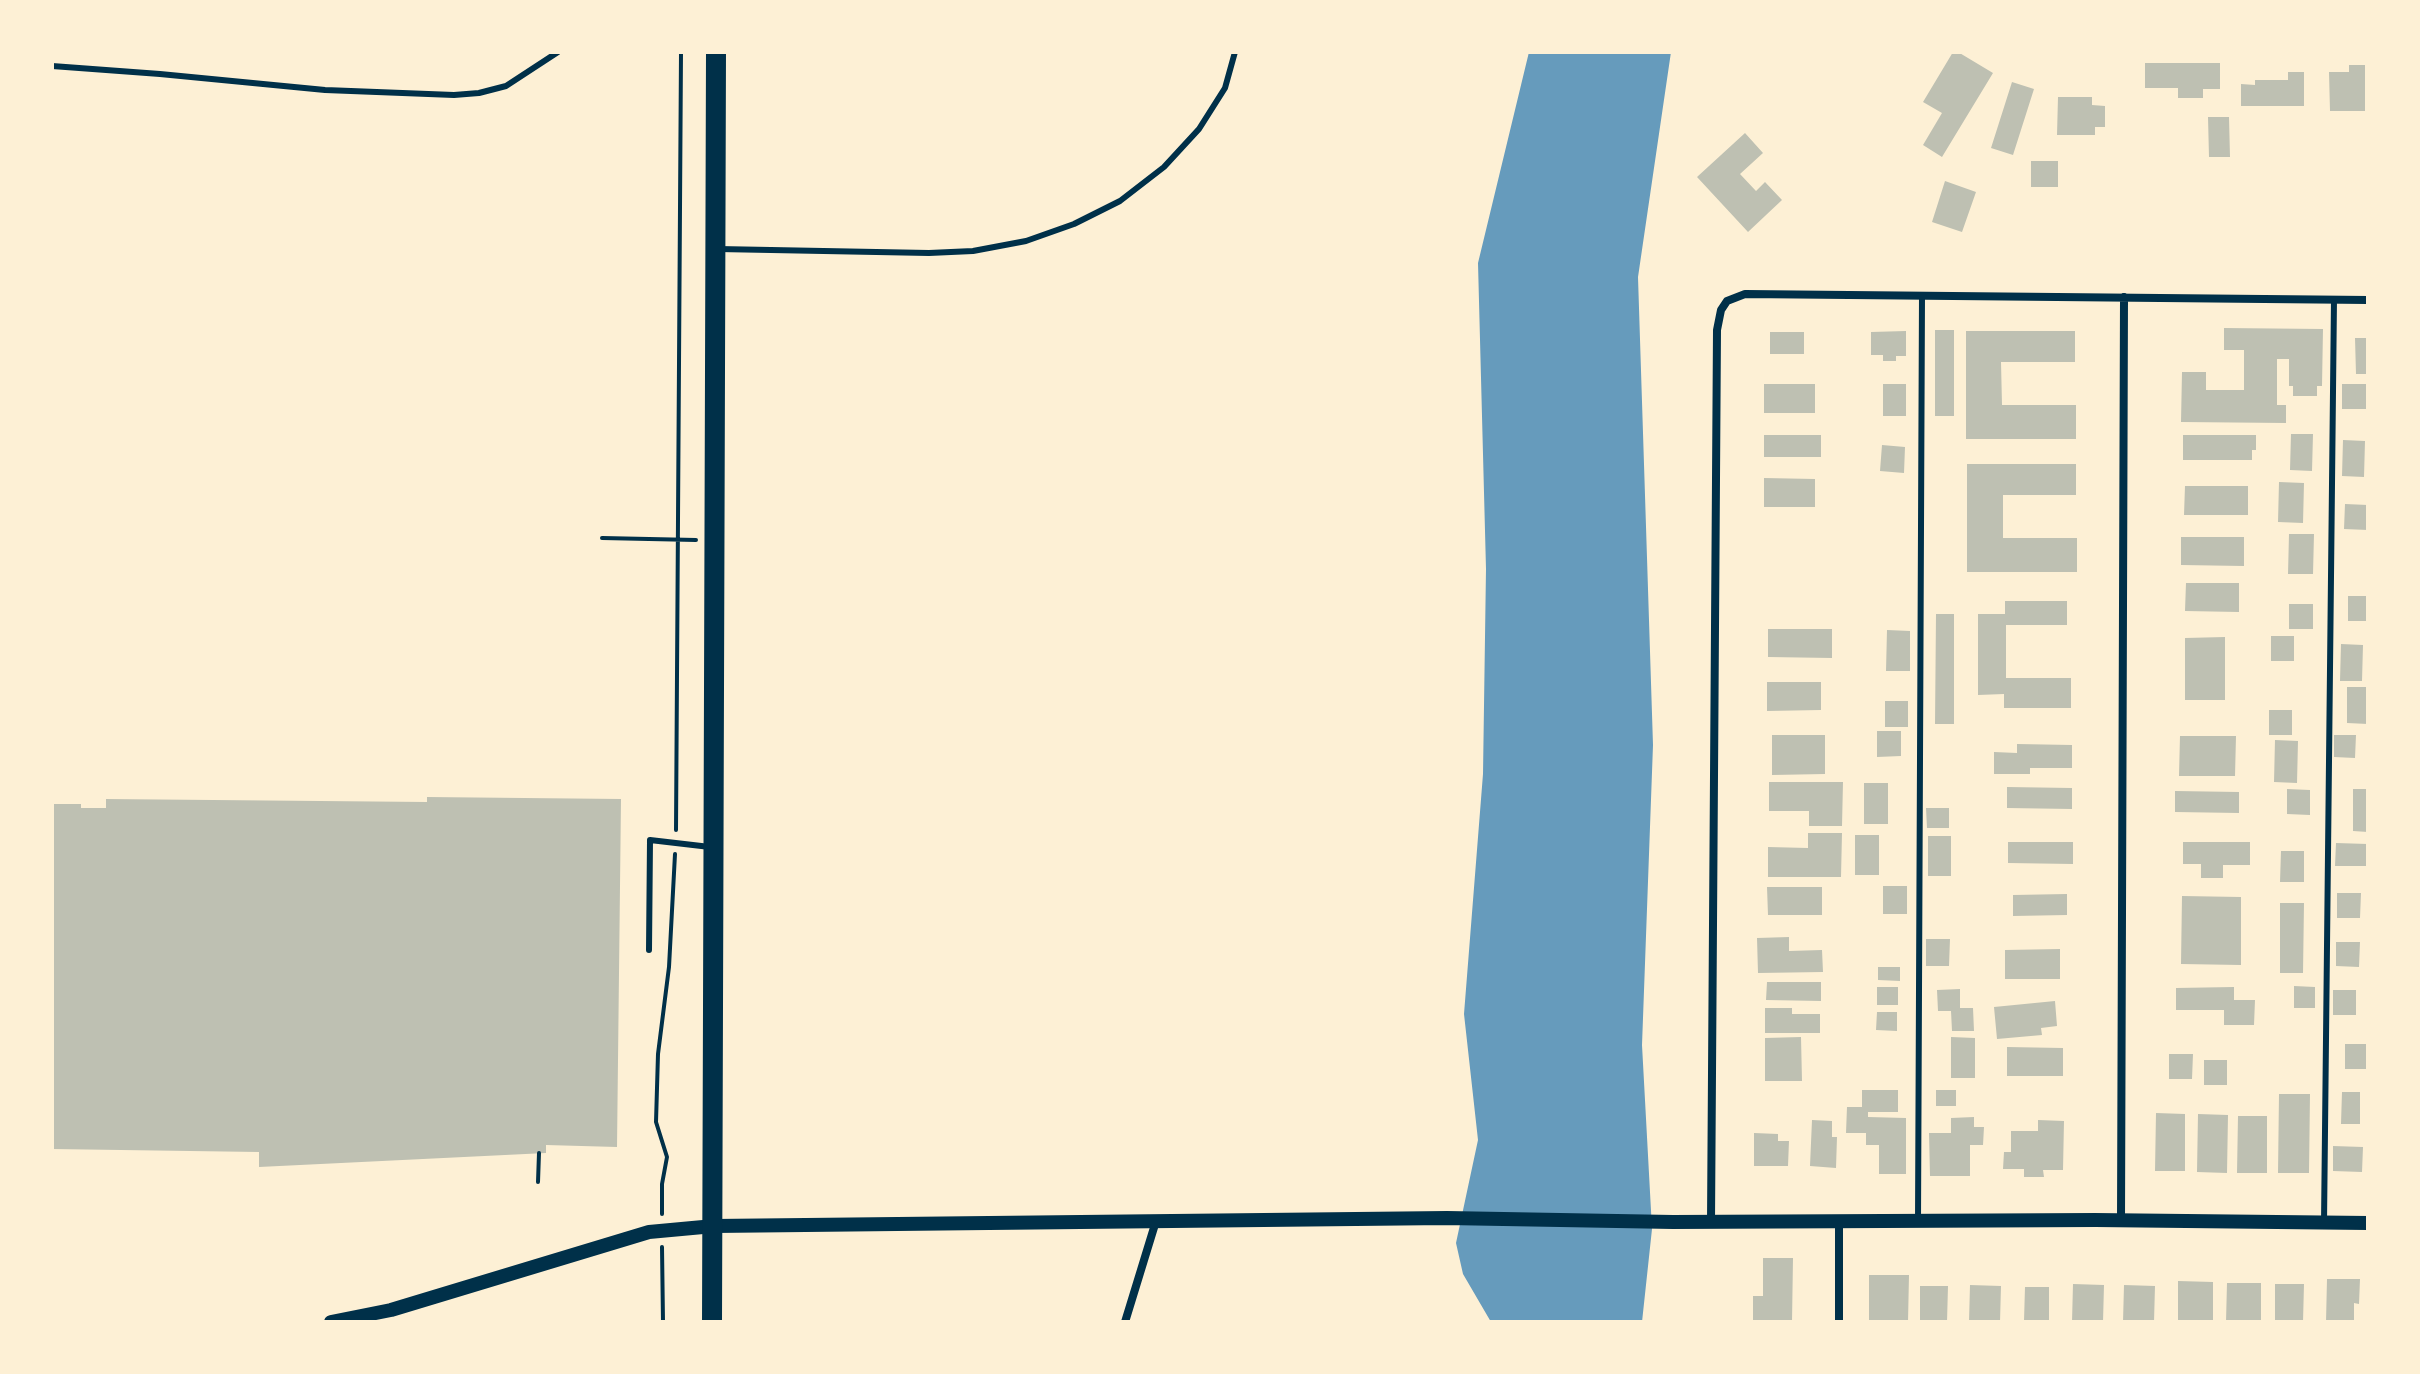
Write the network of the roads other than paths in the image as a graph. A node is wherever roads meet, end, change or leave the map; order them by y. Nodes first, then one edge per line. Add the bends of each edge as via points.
1 (558, 52) edge
2 (716, 52) edge
3 (1235, 52) edge
4 (52, 66) edge
5 (715, 249) junction
6 (1922, 295) junction
7 (2124, 297) junction
8 (2334, 299) junction
9 (2368, 300) edge
10 (714, 847) junction
11 (649, 950) dead end
12 (1157, 1220) junction
13 (1918, 1220) junction
14 (2121, 1220) junction
15 (1711, 1221) junction
16 (1839, 1221) junction
17 (2324, 1223) junction
18 (2368, 1223) edge
19 (714, 1226) junction
20 (331, 1322) edge
21 (712, 1322) edge
22 (1125, 1322) edge
23 (1839, 1322) edge

1 - 4 lane via 506,86 454,95 325,90
2 - 5 main road
3 - 5 lane via 1225,88 1199,129 1164,167 1120,201 1074,224 1026,241 973,251
5 - 10 main road
6 - 7 street
6 - 13 lane
6 - 15 street via 1745,294 1727,301 1721,310
7 - 8 street
7 - 14 street
8 - 9 street
8 - 17 lane
10 - 11 lane via 650,840
10 - 19 main road
12 - 15 street
12 - 19 street
12 - 22 street
13 - 14 street
13 - 16 street
14 - 17 street
15 - 16 street
16 - 23 street
17 - 18 street
19 - 20 street via 649,1232 391,1310
19 - 21 main road

